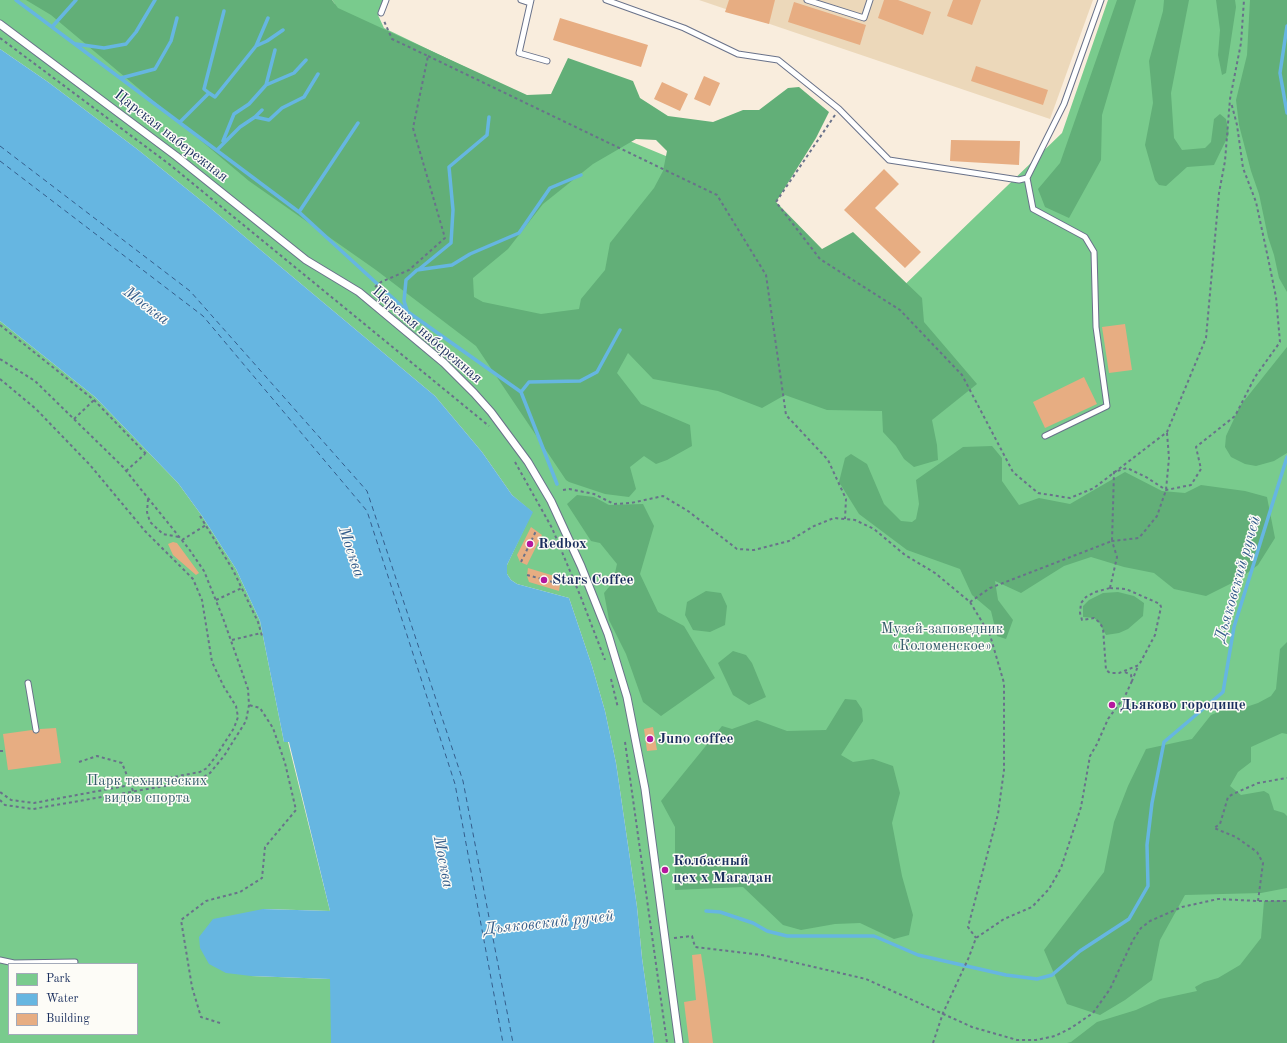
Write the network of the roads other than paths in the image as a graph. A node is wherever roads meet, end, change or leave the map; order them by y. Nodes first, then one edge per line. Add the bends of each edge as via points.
1 (386, 0) edge
2 (521, 0) edge
3 (606, 0) edge
4 (807, 0) edge
5 (870, 0) edge
6 (1101, 0) edge
7 (530, 1) edge
8 (381, 13) road end
9 (0, 24) edge
10 (547, 61) dead end
11 (1027, 178) junction
12 (1045, 436) dead end
13 (28, 683) dead end
14 (36, 730) dead end
15 (0, 960) edge
16 (75, 962) dead end
17 (679, 1043) edge

1 - 8 lane
2 - 7 lane
3 - 11 lane via 684,28 738,54 778,60 839,108 889,160 1019,180
4 - 5 lane via 864,18
6 - 11 lane via 1064,104
7 - 10 lane via 519,53
9 - 17 street, Царская набережная via 176,156 306,260 359,292 444,363 474,393 510,437 543,486 592,593 618,663 627,696 639,753
11 - 12 lane via 1033,209 1085,238 1094,252 1096,327 1107,406
13 - 14 lane
15 - 16 lane via 14,963

